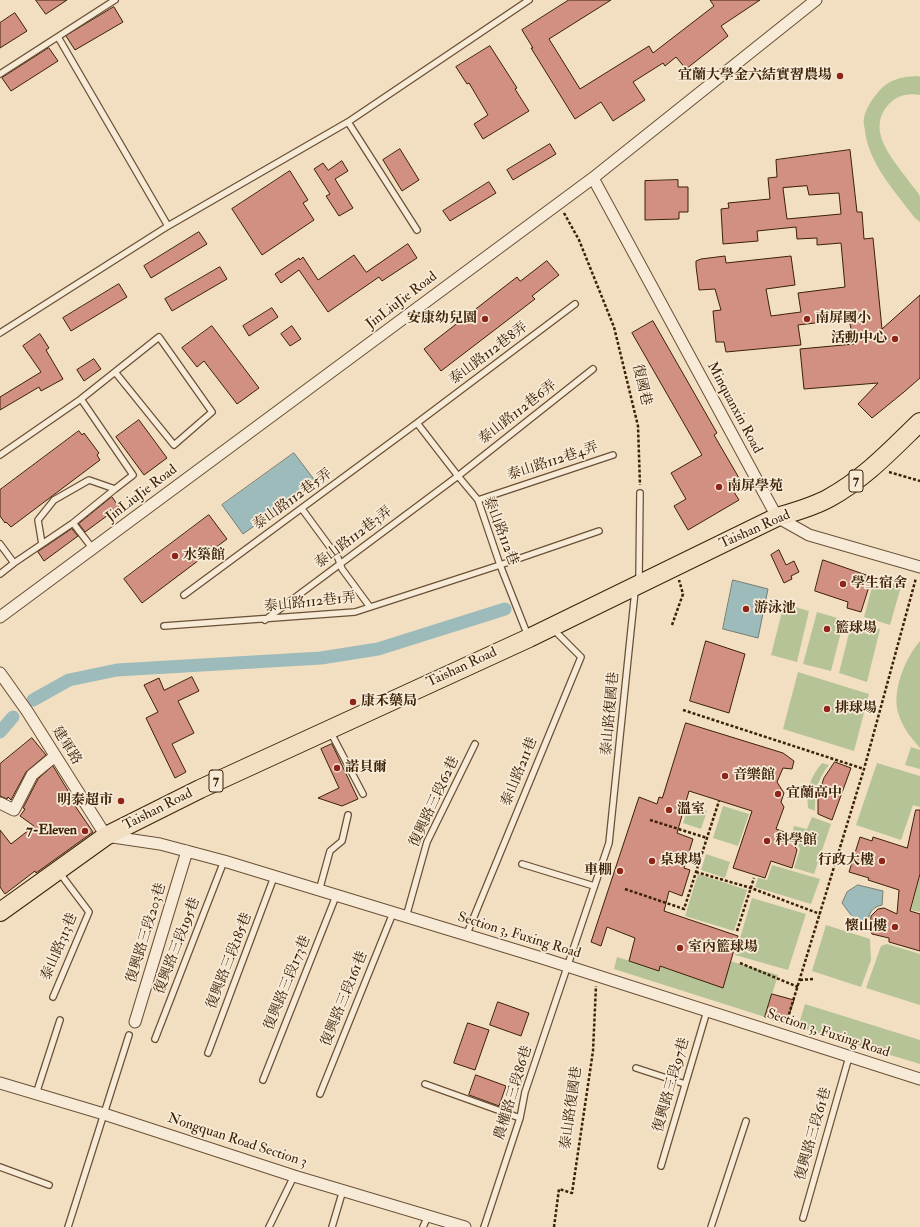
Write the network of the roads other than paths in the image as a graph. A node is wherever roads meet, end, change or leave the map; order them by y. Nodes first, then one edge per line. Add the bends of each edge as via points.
1 (115, 0) edge
2 (529, 0) edge
3 (816, 0) edge
4 (58, 37) junction
5 (0, 74) edge
6 (348, 122) junction
7 (593, 178) junction
8 (168, 226) junction
9 (417, 230) dead end
10 (575, 304) dead end
11 (0, 333) edge
12 (593, 369) dead end
13 (115, 372) junction
14 (81, 399) junction
15 (417, 424) junction
16 (914, 429) edge
17 (0, 455) edge
18 (613, 455) dead end
19 (458, 476) junction
20 (115, 489) junction
21 (640, 493) road end
22 (478, 500) junction
23 (302, 508) junction
24 (777, 517) junction
25 (73, 523) junction
26 (599, 530) dead end
27 (0, 544) edge
28 (42, 544) junction
29 (93, 549) junction
30 (14, 563) junction
31 (340, 564) junction
32 (500, 565) junction
33 (920, 566) edge
34 (0, 574) edge
35 (637, 586) junction
36 (184, 595) dead end
37 (370, 607) junction
38 (0, 617) edge
39 (265, 620) junction
40 (164, 626) dead end
41 (552, 627) junction
42 (529, 638) junction
43 (0, 673) edge
44 (329, 730) junction
45 (475, 744) dead end
46 (55, 756) junction
47 (363, 794) dead end
48 (0, 803) edge
49 (348, 815) dead end
50 (106, 836) junction
51 (187, 851) junction
52 (224, 861) junction
53 (522, 864) dead end
54 (57, 870) junction
55 (274, 877) junction
56 (594, 886) junction
57 (319, 891) junction
58 (336, 896) junction
59 (0, 912) edge
60 (393, 913) junction
61 (406, 917) junction
62 (466, 936) junction
63 (567, 967) junction
64 (53, 996) dead end
65 (707, 1011) junction
66 (60, 1020) dead end
67 (135, 1022) dead end
68 (129, 1036) dead end
69 (155, 1040) dead end
70 (208, 1053) dead end
71 (849, 1057) junction
72 (636, 1068) dead end
73 (920, 1079) edge
74 (263, 1080) dead end
75 (0, 1084) edge
76 (425, 1084) dead end
77 (685, 1084) junction
78 (36, 1094) junction
79 (320, 1094) dead end
80 (104, 1114) junction
81 (520, 1118) junction
82 (746, 1120) dead end
83 (661, 1166) dead end
84 (0, 1167) edge
85 (294, 1176) junction
86 (49, 1185) dead end
87 (343, 1190) junction
88 (428, 1216) junction
89 (803, 1218) dead end
90 (68, 1227) edge
91 (270, 1227) edge
92 (332, 1227) edge
93 (423, 1227) edge
94 (465, 1227) edge
95 (484, 1227) edge
96 (711, 1227) edge

1 - 4 lane
2 - 6 lane
3 - 7 street, JinLiuJie Road
4 - 5 lane
4 - 8 lane
6 - 8 lane
6 - 9 lane
7 - 24 street, Minquanxin Road
7 - 29 street, JinLiuJie Road
8 - 11 lane
10 - 15 lane, 泰山路112巷8弄
12 - 19 lane, 泰山路112巷6弄
13 - 13 lane via 159,337 212,412 174,445
13 - 14 lane
14 - 17 lane
14 - 20 lane via 133,475
15 - 19 lane, 泰山路112巷
15 - 23 lane, 泰山路112巷5弄
16 - 24 main road, Taishan Road / 7 via 882,460 828,499
18 - 22 lane, 泰山路112巷4弄
19 - 22 lane, 泰山路112巷
19 - 31 lane, 泰山路112巷3弄
20 - 25 lane
20 - 28 lane via 89,480 54,500 38,520
21 - 35 lane
22 - 32 lane, 泰山路112巷
23 - 31 lane
23 - 36 lane, 泰山路112巷5弄
24 - 33 street via 809,535
24 - 35 main road, Taishan Road / 7
25 - 28 lane
25 - 29 lane
26 - 32 lane, 泰山路112巷1弄
27 - 30 lane
28 - 30 lane
29 - 38 street, JinLiuJie Road
30 - 34 lane
31 - 37 lane
31 - 39 lane, 泰山路112巷3弄
32 - 37 lane, 泰山路112巷1弄
32 - 42 lane, 泰山路112巷
35 - 41 main road, Taishan Road / 7
35 - 56 lane, 泰山路復國巷 via 609,843
37 - 39 lane, 泰山路112巷1弄 via 355,612
39 - 40 lane, 泰山路112巷1弄
41 - 42 main road, Taishan Road / 7
41 - 62 lane, 泰山路211巷 via 581,657
42 - 44 main road, Taishan Road / 7
43 - 46 street, 建軍路
44 - 47 lane
44 - 50 main road, Taishan Road / 7 via 200,788
45 - 61 lane, 復興路三段62巷 via 427,842
46 - 48 street via 32,775 14,810
46 - 50 street, 建軍路
49 - 57 lane via 342,841 330,851
50 - 51 street, Section 3, Fuxing Road
50 - 54 main road, Taishan Road / 7
51 - 52 street, Section 3, Fuxing Road
51 - 67 street, 復興路三段203巷
52 - 55 street, Section 3, Fuxing Road
52 - 69 lane, 復興路三段195巷
53 - 56 lane
54 - 59 main road, Taishan Road / 7
54 - 64 lane, 泰山路313巷 via 89,912
55 - 57 street, Section 3, Fuxing Road
55 - 70 lane, 復興路三段185巷
56 - 63 lane, 農權路三段86巷
57 - 58 street, Section 3, Fuxing Road
58 - 60 street, Section 3, Fuxing Road
58 - 74 lane, 復興路三段173巷
60 - 61 street, Section 3, Fuxing Road
60 - 79 lane, 復興路三段161巷
61 - 62 street, Section 3, Fuxing Road
62 - 63 street, Section 3, Fuxing Road
63 - 65 street, Section 3, Fuxing Road
63 - 81 lane, 農權路三段86巷 via 525,1092
65 - 71 street, Section 3, Fuxing Road
65 - 77 lane, 復興路三段97巷
66 - 78 lane
68 - 80 lane
71 - 73 street, Section 3, Fuxing Road
71 - 89 lane, 復興路三段61巷
72 - 77 lane
75 - 78 street, Nongquan Road Section 3
76 - 81 lane
77 - 83 lane, 復興路三段97巷
78 - 80 street, Nongquan Road Section 3
80 - 85 street, Nongquan Road Section 3
80 - 90 lane
81 - 95 lane, 農權路三段86巷
82 - 96 lane
84 - 86 lane
85 - 87 street, Nongquan Road Section 3
85 - 91 lane
87 - 88 street, Nongquan Road Section 3
87 - 92 lane
88 - 93 lane
88 - 94 street, Nongquan Road Section 3

